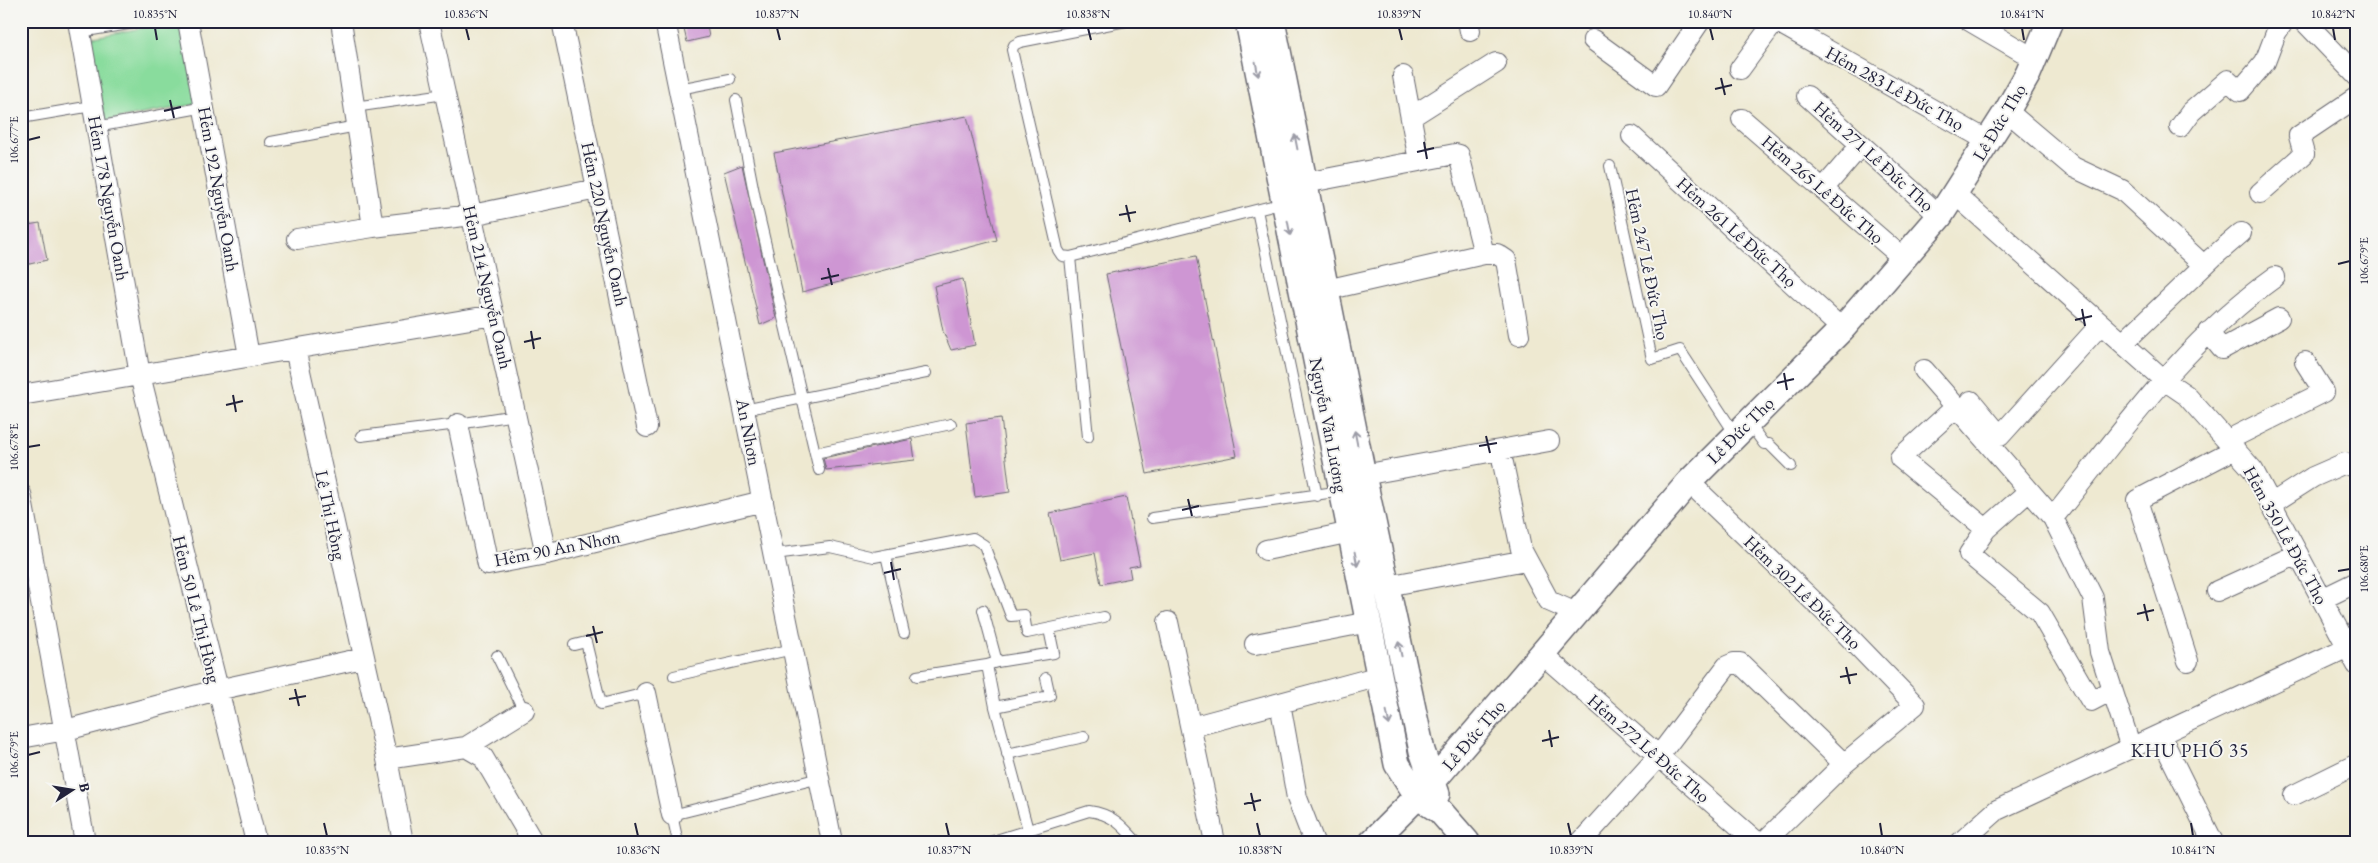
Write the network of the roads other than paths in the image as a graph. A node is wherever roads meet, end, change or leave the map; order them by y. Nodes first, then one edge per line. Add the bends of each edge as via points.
1 (148, 21) edge
2 (188, 21) edge
3 (341, 21) edge
4 (429, 21) edge
5 (562, 21) edge
6 (665, 21) edge
7 (1126, 21) edge
8 (1248, 21) edge
9 (1272, 21) edge
10 (1700, 21) edge
11 (1775, 21) edge
12 (1970, 21) edge
13 (2050, 21) edge
14 (2284, 21) edge
15 (2304, 21) edge
16 (79, 27) edge
17 (1593, 40) dead end
18 (2035, 59) junction
19 (1496, 63) dead end
20 (1740, 69) dead end
21 (1403, 76) dead end
22 (2357, 76) edge
23 (730, 79) dead end
24 (679, 89) junction
25 (445, 94) junction
26 (1807, 96) dead end
27 (2357, 97) edge
28 (736, 100) dead end
29 (92, 106) junction
30 (205, 107) junction
31 (2007, 111) junction
32 (356, 117) junction
33 (1411, 117) junction
34 (21, 118) edge
35 (1742, 119) dead end
36 (96, 127) junction
37 (2180, 127) dead end
38 (1632, 136) dead end
39 (1988, 141) junction
40 (271, 142) dead end
41 (1861, 145) junction
42 (1419, 161) junction
43 (1610, 166) dead end
44 (597, 189) junction
45 (1822, 189) junction
46 (2260, 193) dead end
47 (1955, 194) junction
48 (1297, 197) junction
49 (1257, 210) junction
50 (472, 215) junction
51 (1940, 216) junction
52 (373, 226) junction
53 (2241, 233) dead end
54 (297, 239) dead end
55 (1484, 254) junction
56 (1070, 257) junction
57 (1904, 259) junction
58 (2199, 261) dead end
59 (2275, 277) dead end
60 (1326, 290) junction
61 (494, 315) junction
62 (2278, 318) dead end
63 (2101, 324) junction
64 (1842, 329) junction
65 (2208, 332) junction
66 (1519, 335) dead end
67 (2123, 343) junction
68 (295, 349) junction
69 (249, 356) junction
70 (2305, 362) dead end
71 (1924, 370) dead end
72 (926, 373) dead end
73 (140, 375) junction
74 (2164, 380) junction
75 (21, 395) edge
76 (801, 398) junction
77 (1963, 404) junction
78 (744, 410) junction
79 (516, 415) junction
80 (458, 424) junction
81 (951, 424) dead end
82 (647, 427) dead end
83 (1741, 428) junction
84 (361, 436) dead end
85 (1088, 437) dead end
86 (1549, 441) dead end
87 (2231, 444) junction
88 (814, 453) junction
89 (1503, 463) dead end
90 (1790, 466) dead end
91 (2357, 469) edge
92 (819, 470) dead end
93 (1689, 482) junction
94 (1356, 485) junction
95 (2029, 491) junction
96 (21, 494) edge
97 (1317, 496) junction
98 (763, 501) junction
99 (2271, 504) junction
100 (1152, 518) dead end
101 (2052, 518) junction
102 (1986, 530) junction
103 (1351, 532) junction
104 (1266, 550) dead end
105 (546, 554) junction
106 (774, 554) junction
107 (886, 554) junction
108 (2298, 554) junction
109 (1526, 560) junction
110 (2357, 582) edge
111 (1387, 586) junction
112 (2217, 592) dead end
113 (2322, 599) junction
114 (983, 610) dead end
115 (1576, 613) junction
116 (1104, 617) dead end
117 (1168, 622) dead end
118 (1369, 622) junction
119 (1049, 629) junction
120 (904, 633) dead end
121 (1255, 644) dead end
122 (574, 645) dead end
123 (2352, 645) edge
124 (793, 649) junction
125 (1541, 653) junction
126 (497, 656) dead end
127 (363, 658) junction
128 (2188, 661) dead end
129 (992, 663) junction
130 (2357, 665) edge
131 (674, 676) dead end
132 (917, 676) dead end
133 (1380, 676) junction
134 (1046, 678) dead end
135 (217, 690) junction
136 (2112, 690) junction
137 (646, 693) joint
138 (1280, 703) junction
139 (995, 707) junction
140 (524, 711) joint
141 (1191, 727) junction
142 (66, 730) junction
143 (2160, 735) junction
144 (1084, 737) dead end
145 (21, 738) edge
146 (466, 747) junction
147 (2131, 748) junction
148 (1007, 754) junction
149 (1658, 756) junction
150 (387, 759) junction
151 (1844, 764) junction
152 (2357, 764) edge
153 (820, 778) junction
154 (1426, 789) junction
155 (2294, 795) dead end
156 (672, 815) junction
157 (1028, 830) junction
158 (85, 842) edge
159 (256, 842) edge
160 (403, 842) edge
161 (533, 842) edge
162 (678, 842) edge
163 (832, 842) edge
164 (990, 842) edge
165 (1137, 842) edge
166 (1215, 842) edge
167 (1314, 842) edge
168 (1372, 842) edge
169 (1467, 842) edge
170 (1581, 842) edge
171 (1757, 842) edge
172 (1764, 842) edge
173 (1961, 842) edge
174 (2213, 842) edge

1 - 16 lane
2 - 30 street, Hẻm 192 Nguyễn Oanh
3 - 32 street
4 - 25 street, Hẻm 214 Nguyễn Oanh
5 - 44 street, Hẻm 220 Nguyễn Oanh
6 - 24 street, An Nhơn
7 - 56 lane via 1020,42 1014,44 1012,50 1058,250 1062,256
8 -> 48 street, Nguyễn Văn Lượng
48 -> 9 street, Nguyễn Văn Lượng
10 - 17 street via 1656,86
11 - 20 street
11 - 39 street, Hẻm 283 Lê Đức Thọ
12 - 18 street
13 - 18 street, Lê Đức Thọ
14 - 37 street via 2265,62 2240,91 2228,80 2191,112
15 - 22 street
16 - 29 street, Hẻm 178 Nguyễn Oanh
18 - 31 street, Lê Đức Thọ
19 - 33 street
21 - 33 street
23 - 24 lane
24 - 78 street, An Nhơn
25 - 32 lane
25 - 50 street, Hẻm 214 Nguyễn Oanh
26 - 41 street, Hẻm 271 Lê Đức Thọ
27 - 46 street via 2299,136 2304,154
28 - 76 lane
29 - 34 lane
29 - 36 street, Hẻm 178 Nguyễn Oanh
30 - 36 lane
30 - 69 street, Hẻm 192 Nguyễn Oanh
31 - 39 street, Lê Đức Thọ
31 - 58 street via 2073,167 2122,190
32 - 40 lane
32 - 52 street
33 - 42 street
35 - 45 street, Hẻm 265 Lê Đức Thọ
36 - 73 street, Hẻm 178 Nguyễn Oanh
38 - 64 street, Hẻm 261 Lê Đức Thọ
39 - 47 street, Lê Đức Thọ
41 - 45 street
41 - 51 street, Hẻm 271 Lê Đức Thọ
42 - 48 street
42 - 55 street via 1459,155
43 - 83 lane, Hẻm 247 Lê Đức Thọ via 1652,359 1680,350
44 - 50 street
44 - 82 street, Hẻm 220 Nguyễn Oanh
45 - 57 street, Hẻm 265 Lê Đức Thọ
47 - 51 street, Lê Đức Thọ
47 - 63 street, Hẻm 350 Lê Đức Thọ
48 - 49 lane
48 - 60 street, Nguyễn Văn Lượng
48 -> 94 street, Nguyễn Văn Lượng
49 - 56 lane
49 - 97 lane
50 - 52 street
50 - 61 street, Hẻm 214 Nguyễn Oanh
51 - 57 street, Lê Đức Thọ
52 - 54 street
53 - 67 street
55 - 60 street
55 - 66 street via 1497,254 1506,260
56 - 85 lane
57 - 64 street, Lê Đức Thọ
59 - 65 street
94 -> 60 street, Nguyễn Văn Lượng
61 - 68 street
61 - 79 street, Hẻm 214 Nguyễn Oanh
62 - 65 street via 2222,349
63 - 67 street, Hẻm 350 Lê Đức Thọ
63 - 77 street via 2000,436
64 - 83 street, Lê Đức Thọ
65 - 74 street
67 - 74 street, Hẻm 350 Lê Đức Thọ
68 - 69 street
68 - 127 street, Lê Thị Hồng
69 - 73 street
70 - 87 street via 2324,392
71 - 77 street
72 - 76 lane
73 - 75 street
73 - 135 street, Hẻm 50 Lê Thị Hồng
74 - 87 street, Hẻm 350 Lê Đức Thọ via 2186,395
74 - 101 street
76 - 78 lane
76 - 88 lane
77 - 95 street
77 - 102 street via 1900,458
78 - 98 street, An Nhơn
79 - 80 lane
79 - 105 street, Hẻm 214 Nguyễn Oanh
80 - 84 lane
80 - 105 street, Hẻm 90 An Nhơn via 488,565
81 - 88 lane
83 - 90 lane via 1769,444
83 - 93 street, Lê Đức Thọ
86 - 94 street
87 - 99 street, Hẻm 350 Lê Đức Thọ via 2253,470
87 - 128 street via 2137,500
88 - 92 lane
89 - 109 street
91 - 99 street via 2345,463 2313,477
93 - 115 street, Lê Đức Thọ
93 - 151 street, Hẻm 302 Lê Đức Thọ via 1826,613 1915,705
94 - 97 lane
94 - 103 street, Nguyễn Văn Lượng
94 - 111 street, Nguyễn Văn Lượng
95 - 101 street
95 - 102 street
96 - 142 street
97 - 100 lane
98 - 105 street, Hẻm 90 An Nhơn
98 - 106 street, An Nhơn
99 - 108 street, Hẻm 350 Lê Đức Thọ
101 - 136 street via 2093,598 2100,652
102 - 136 street via 1969,554 2040,613 2091,701
103 - 104 street
103 -> 118 street, Nguyễn Văn Lượng
106 - 107 lane via 830,547 874,557
106 - 124 street, An Nhơn
107 - 119 lane via 973,538 984,545 1011,616 1024,615 1027,633
107 - 120 lane
108 - 112 street
108 - 113 street, Hẻm 350 Lê Đức Thọ
109 - 111 street
109 - 115 street via 1549,601
110 - 113 street
154 -> 111 street, Nguyễn Văn Lượng via 1422,751
113 - 123 street, Hẻm 350 Lê Đức Thọ
114 - 129 lane
115 - 125 street, Lê Đức Thọ
116 - 119 lane
117 - 141 street
118 - 121 street
118 - 133 street, Nguyễn Văn Lượng
119 - 129 lane via 1054,653
122 - 137 lane via 586,642 601,704
123 - 130 street, Hẻm 350 Lê Đức Thọ
123 - 143 street
124 - 131 lane
124 - 153 street, An Nhơn
125 - 149 street, Hẻm 272 Lê Đức Thọ
125 - 154 street, Lê Đức Thọ
126 - 140 lane
127 - 135 street
127 - 150 street, Lê Thị Hồng
129 - 132 lane
129 - 139 lane
133 - 138 street
133 -> 154 street, Nguyễn Văn Lượng via 1397,764
134 - 139 lane via 1050,696
135 - 142 street
135 - 159 street, Hẻm 50 Lê Thị Hồng
136 - 147 street
137 - 156 street
138 - 141 street
138 - 167 street via 1298,798
139 - 148 lane
140 - 146 street
141 - 166 street
142 - 145 street
142 - 158 street
143 - 147 street
143 - 174 street
144 - 148 lane
146 - 150 street
146 - 161 street via 483,757
147 - 173 street via 1997,810
148 - 157 lane
149 - 151 street via 1727,666 1740,663
149 - 170 street
149 - 171 street, Hẻm 272 Lê Đức Thọ
150 - 160 street, Lê Thị Hồng
151 - 172 street
152 - 155 street
153 - 156 lane
153 - 163 street, An Nhơn
154 - 168 street, Lê Đức Thọ
154 - 169 street, Nguyễn Văn Lượng
156 - 162 lane
157 - 164 lane
157 - 165 lane via 1089,811 1103,813 1119,821

